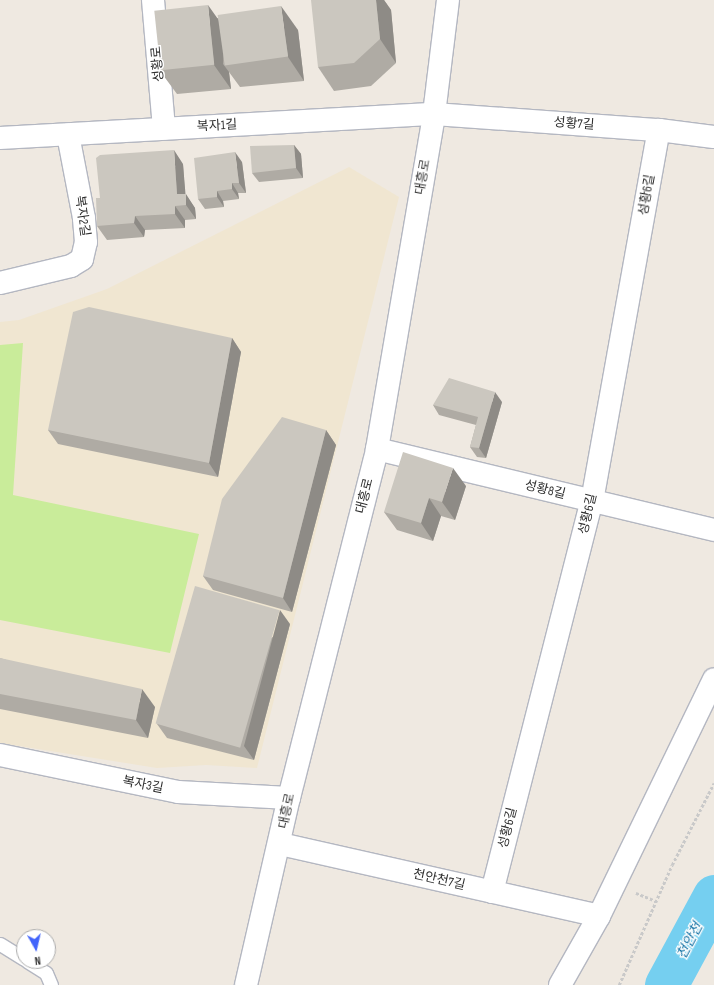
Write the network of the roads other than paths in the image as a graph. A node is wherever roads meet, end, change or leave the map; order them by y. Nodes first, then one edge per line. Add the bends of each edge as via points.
1 (153, 0) edge
2 (448, 0) edge
3 (434, 114) junction
4 (164, 129) junction
5 (658, 130) junction
6 (68, 135) junction
7 (714, 137) edge
8 (0, 138) edge
9 (0, 283) edge
10 (377, 449) junction
11 (592, 501) junction
12 (714, 530) edge
13 (714, 679) edge
14 (0, 755) edge
15 (289, 798) junction
16 (280, 844) junction
17 (492, 892) junction
18 (599, 916) junction
19 (0, 944) edge
20 (16, 954) edge
21 (40, 969) edge
22 (50, 985) edge
23 (246, 985) edge
24 (560, 985) edge

1 - 4 street, 성황로
2 - 3 street, 대흥로
3 - 4 street, 복자1길
3 - 5 street, 성황7길
3 - 10 street, 대흥로
4 - 6 street, 복자1길
5 - 7 street, 성황7길
5 - 11 street, 성황6길
6 - 8 street, 복자1길
6 - 9 street, 복자2길 via 84,218 86,242 82,259 71,266
10 - 11 street, 성황8길
10 - 15 street, 대흥로
11 - 12 street, 성황8길
11 - 17 street, 성황6길
13 - 18 street
14 - 15 street, 복자3길 via 178,792
15 - 16 street, 대흥로
16 - 17 street, 천안천7길
16 - 23 street, 대흥로
17 - 18 street, 천안천7길
18 - 24 street
19 - 20 lane
21 - 22 lane via 46,973

